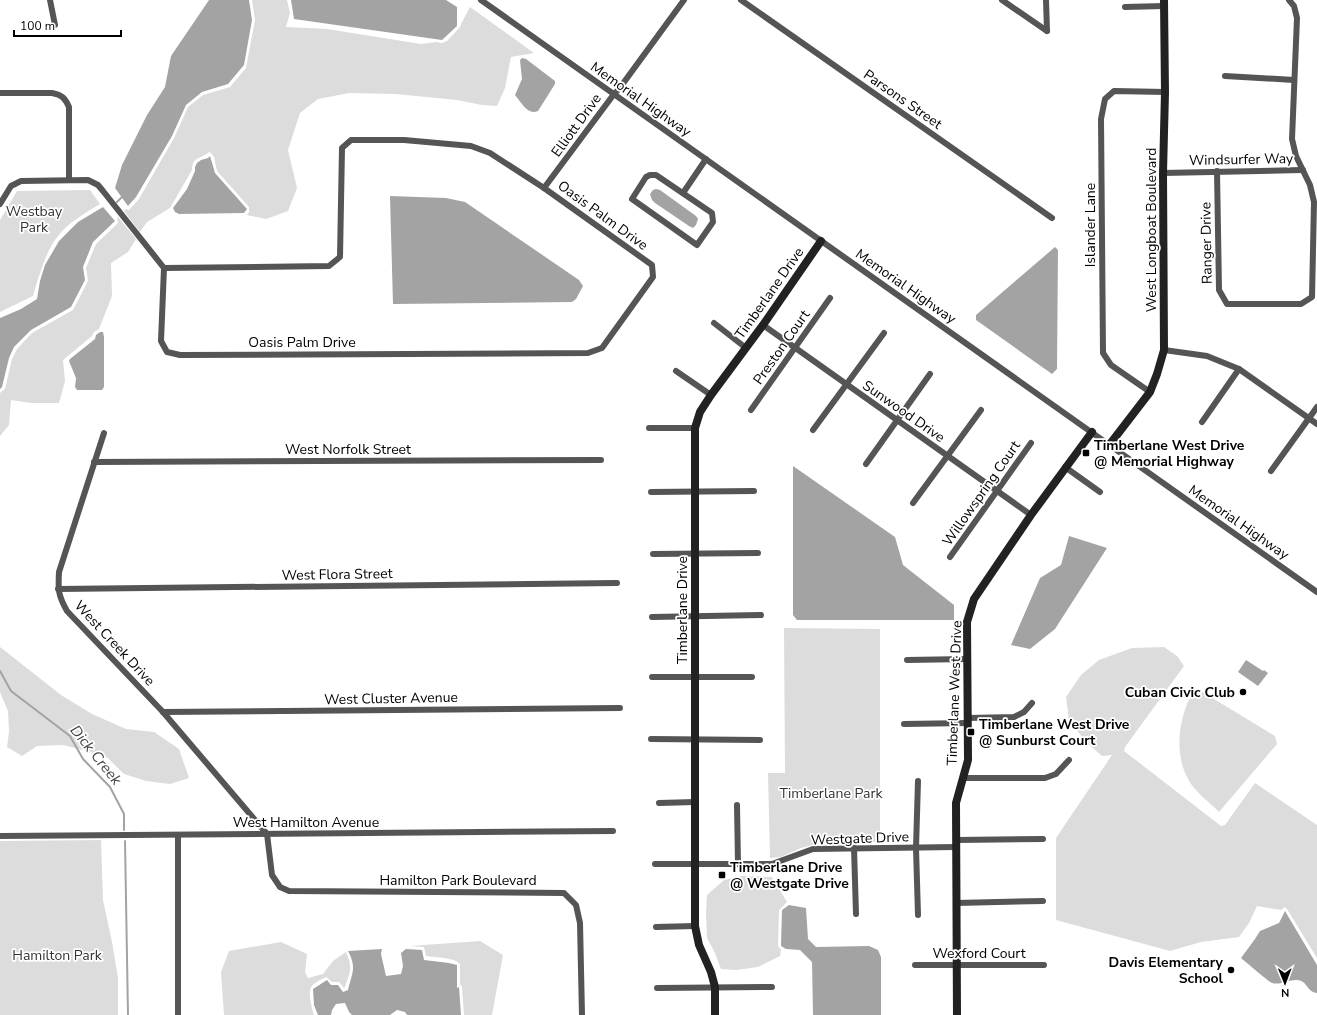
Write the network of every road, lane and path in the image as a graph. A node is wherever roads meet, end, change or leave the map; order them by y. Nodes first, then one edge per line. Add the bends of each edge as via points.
1 (50, 0) edge
2 (481, 0) edge
3 (684, 0) edge
4 (741, 0) edge
5 (1002, 0) edge
6 (1046, 0) edge
7 (1289, 0) edge
8 (1164, 3) edge
9 (1125, 7) dead end
10 (55, 25) dead end
11 (1225, 76) dead end
12 (1294, 80) junction
13 (1165, 92) junction
14 (0, 93) edge
15 (614, 94) junction
16 (706, 159) junction
17 (1303, 170) junction
18 (1217, 171) junction
19 (1163, 173) junction
20 (69, 180) junction
21 (1310, 185) joint
22 (544, 188) junction
23 (683, 193) junction
24 (0, 204) edge
25 (1052, 218) dead end
26 (821, 240) junction
27 (164, 268) junction
28 (830, 298) dead end
29 (714, 323) dead end
30 (763, 325) junction
31 (884, 333) dead end
32 (746, 348) junction
33 (796, 348) junction
34 (1164, 350) junction
35 (1239, 369) junction
36 (676, 371) dead end
37 (930, 374) dead end
38 (846, 384) junction
39 (1150, 392) junction
40 (711, 395) junction
41 (1317, 407) edge
42 (751, 410) dead end
43 (981, 410) dead end
44 (1309, 418) junction
45 (897, 421) junction
46 (1202, 422) dead end
47 (1317, 424) edge
48 (649, 428) dead end
49 (695, 428) junction
50 (813, 430) dead end
51 (1092, 432) junction
52 (104, 433) dead end
53 (1031, 443) dead end
54 (1110, 444) junction
55 (947, 456) junction
56 (601, 460) dead end
57 (94, 462) junction
58 (866, 464) dead end
59 (1065, 467) junction
60 (1271, 471) dead end
61 (754, 491) dead end
62 (997, 491) junction
63 (651, 492) dead end
64 (694, 492) junction
65 (1100, 492) dead end
66 (913, 504) dead end
67 (1031, 516) junction
68 (758, 553) dead end
69 (653, 554) dead end
70 (694, 554) junction
71 (950, 557) dead end
72 (617, 583) dead end
73 (58, 589) junction
74 (1317, 592) edge
75 (761, 615) dead end
76 (652, 616) dead end
77 (695, 616) junction
78 (967, 659) junction
79 (907, 660) dead end
80 (652, 677) dead end
81 (752, 677) dead end
82 (695, 678) junction
83 (1032, 703) dead end
84 (620, 708) dead end
85 (163, 712) junction
86 (968, 720) junction
87 (904, 724) dead end
88 (651, 739) dead end
89 (695, 740) junction
90 (760, 740) dead end
91 (1069, 760) dead end
92 (964, 778) junction
93 (918, 781) dead end
94 (695, 802) junction
95 (659, 803) dead end
96 (737, 805) dead end
97 (613, 831) dead end
98 (267, 834) junction
99 (178, 835) junction
100 (0, 836) edge
101 (1043, 839) dead end
102 (956, 844) junction
103 (854, 848) junction
104 (916, 848) junction
105 (655, 864) dead end
106 (695, 864) junction
107 (738, 864) junction
108 (1042, 901) dead end
109 (956, 903) junction
110 (856, 914) dead end
111 (918, 914) dead end
112 (695, 926) junction
113 (656, 927) dead end
114 (1044, 964) dead end
115 (915, 965) dead end
116 (956, 966) junction
117 (715, 987) junction
118 (772, 987) dead end
119 (657, 988) dead end
120 (178, 1015) edge
121 (582, 1015) edge
122 (716, 1015) edge
123 (957, 1015) edge

1 - 10 street
2 - 15 street, Memorial Highway
3 - 15 street, Elliott Drive
4 - 25 street, Parsons Street
5 - 6 street via 1047,31
7 - 12 street via 1294,6 1297,18
8 - 9 street
8 - 13 street, West Longboat Boulevard
11 - 12 street
12 - 17 street via 1292,139
13 - 19 street, West Longboat Boulevard
13 - 39 street, Islander Lane via 1114,91 1105,99 1101,119 1103,353 1111,365
14 - 20 street via 52,93 61,95 66,100 69,108
15 - 16 street, Memorial Highway
15 - 22 street, Elliott Drive
16 - 23 street
16 - 26 street, Memorial Highway
17 - 18 street, Windsurfer Way
17 - 21 street, Windsurfer Way
18 - 19 street, Windsurfer Way
18 - 21 street, Ranger Drive via 1219,290 1227,304 1301,304 1312,297 1314,202
19 - 34 street, West Longboat Boulevard
20 - 24 street via 21,182 11,186
20 - 27 street via 88,180 98,185
22 - 27 street, Oasis Palm Drive via 490,153 471,146 404,140 352,140 342,148 340,256 329,266
22 - 27 street, Oasis Palm Drive via 652,265 653,277 602,348 588,353 180,355 167,352 161,341
23 - 23 street via 656,175 650,175 632,199 697,245 713,222 712,213
26 - 30 street, Timberlane Drive
26 - 51 street, Memorial Highway
28 - 33 street, Preston Court
29 - 32 street
30 - 32 street, Timberlane Drive
30 - 33 street, Sunwood Drive
31 - 38 street
32 - 40 street, Timberlane Drive
33 - 38 street, Sunwood Drive
33 - 42 street, Preston Court
34 - 35 street via 1207,356
34 - 39 street, West Longboat Boulevard
35 - 44 street
35 - 46 street
36 - 40 street
37 - 45 street
38 - 45 street, Sunwood Drive
38 - 50 street
39 - 54 street, West Longboat Boulevard
40 - 49 street, Timberlane Drive via 700,412
41 - 44 street
43 - 55 street
44 - 47 street
44 - 60 street
45 - 55 street, Sunwood Drive
45 - 58 street
48 - 49 street
49 - 64 street, Timberlane Drive
51 - 54 street, Memorial Highway
51 - 59 street, Timberlane West Drive
52 - 57 street, West Creek Drive
53 - 62 street, Willowspring Court
54 - 74 street, Memorial Highway
55 - 62 street, Sunwood Drive
55 - 66 street
56 - 57 street, West Norfolk Street
57 - 73 street, West Creek Drive via 59,572
59 - 65 street
59 - 67 street, Timberlane West Drive
61 - 64 street
62 - 67 street, Sunwood Drive
62 - 71 street, Willowspring Court
63 - 64 street
64 - 70 street, Timberlane Drive
67 - 78 street, Timberlane West Drive via 974,598 967,622
68 - 70 street
69 - 70 street
70 - 77 street, Timberlane Drive
72 - 73 street, West Flora Street
73 - 85 street, West Creek Drive via 67,611
75 - 77 street
76 - 77 street
77 - 82 street, Timberlane Drive
78 - 79 street
78 - 86 street, Timberlane West Drive
80 - 82 street
81 - 82 street
82 - 89 street, Timberlane Drive
83 - 86 street via 1024,712 1014,717
84 - 85 street, West Cluster Avenue
85 - 98 street, West Creek Drive
86 - 87 street
86 - 92 street, Timberlane West Drive via 968,760
88 - 89 street
89 - 90 street
89 - 94 street, Timberlane Drive
91 - 92 street via 1056,774 1045,778
92 - 102 street, Timberlane West Drive via 956,803
93 - 104 street
94 - 95 street
94 - 106 street, Timberlane Drive
96 - 107 street
97 - 98 street, West Hamilton Avenue
98 - 99 street, West Hamilton Avenue
98 - 121 street, Hamilton Park Boulevard via 272,875 280,886 289,891 564,893 576,905 580,923
99 - 100 street, West Hamilton Avenue
99 - 120 street
101 - 102 street, Westgate Drive
102 - 104 street, Westgate Drive
102 - 109 street, Timberlane West Drive
103 - 104 street, Westgate Drive
103 - 107 street, Westgate Drive via 813,849 772,864
103 - 110 street
104 - 111 street
105 - 106 street, Westgate Drive
106 - 107 street, Westgate Drive
106 - 112 street, Timberlane Drive
108 - 109 street
109 - 116 street, Timberlane West Drive
112 - 113 street
112 - 117 street, Timberlane Drive via 699,945
114 - 116 street, Wexford Court
115 - 116 street, Wexford Court
116 - 123 street, Timberlane West Drive
117 - 118 street
117 - 119 street
117 - 122 street, Timberlane Drive

